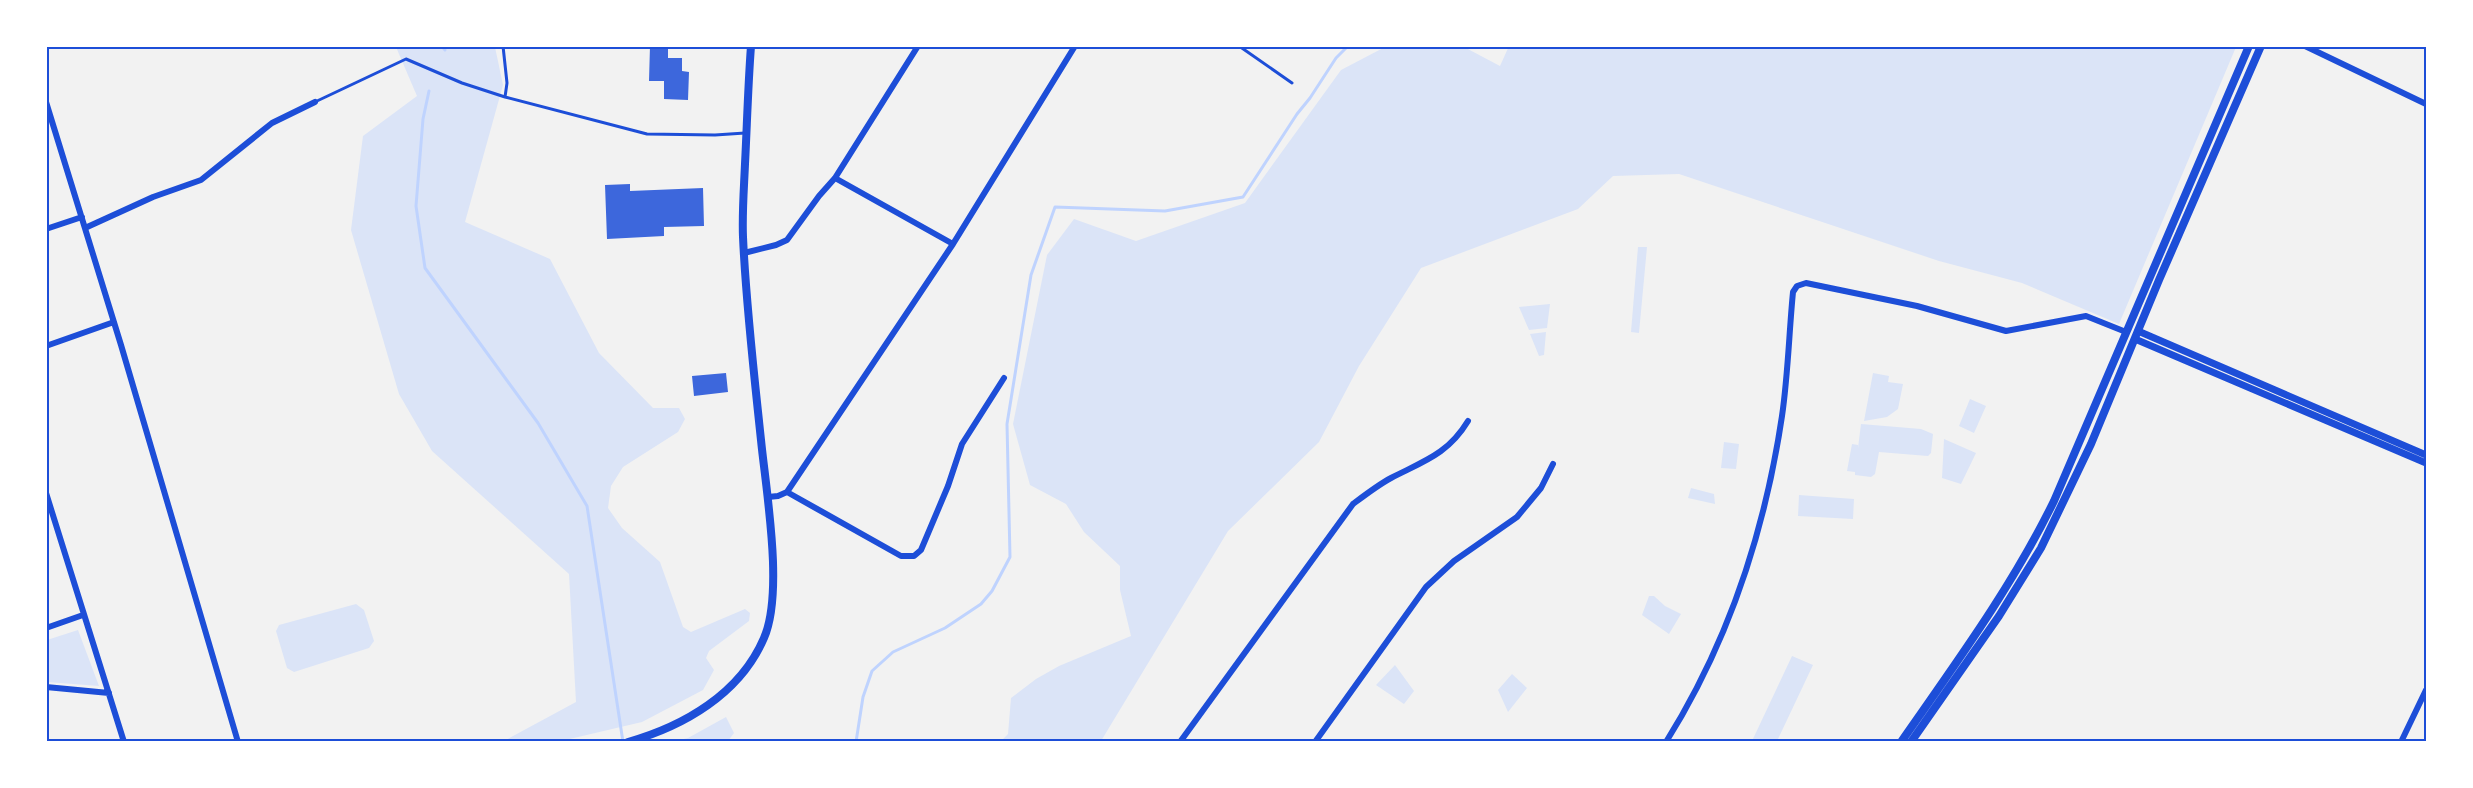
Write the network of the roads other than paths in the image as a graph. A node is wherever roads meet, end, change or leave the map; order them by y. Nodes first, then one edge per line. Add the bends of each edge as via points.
1 (503, 46) edge
2 (751, 46) edge
3 (757, 46) edge
4 (918, 46) edge
5 (1075, 46) edge
6 (1239, 46) edge
7 (2249, 46) edge
8 (2261, 46) edge
9 (2305, 46) edge
10 (750, 57) junction
11 (1292, 84) dead end
12 (505, 97) junction
13 (46, 102) edge
14 (315, 102) joint
15 (2427, 104) edge
16 (2213, 131) junction
17 (746, 132) junction
18 (2223, 135) junction
19 (835, 178) junction
20 (82, 217) junction
21 (85, 228) junction
22 (46, 229) edge
23 (953, 244) junction
24 (744, 253) junction
25 (114, 322) junction
26 (2126, 332) junction
27 (2136, 335) junction
28 (46, 346) edge
29 (1004, 378) dead end
30 (1468, 421) dead end
31 (2425, 458) edge
32 (1553, 464) dead end
33 (787, 492) junction
34 (46, 493) edge
35 (768, 497) junction
36 (2033, 553) junction
37 (83, 615) junction
38 (46, 628) edge
39 (46, 687) edge
40 (2427, 690) edge
41 (108, 693) junction
42 (124, 741) edge
43 (238, 741) edge
44 (628, 741) edge
45 (1180, 741) edge
46 (1316, 741) edge
47 (1666, 741) edge
48 (1906, 741) edge
49 (2401, 741) edge

1 - 12 lane
2 - 10 main road
3 - 10 street
4 - 19 street
5 - 23 street
6 - 11 lane
7 - 16 main road
8 - 18 main road
9 - 15 street
10 - 17 main road
12 - 14 lane via 406,59
12 - 17 lane via 647,134
13 - 20 street
14 - 21 street via 272,123 201,180
16 - 18 main road
16 - 26 main road
17 - 24 main road
18 - 27 main road
19 - 23 street
19 - 24 street via 787,240
20 - 21 street
20 - 22 street
21 - 25 street
23 - 33 street
24 - 35 main road
25 - 28 street
25 - 43 street
26 - 27 main road
26 - 36 main road
26 - 47 street via 2086,316 2010,331 1917,306 1806,283 1797,286 1793,292 1782,415 1760,522 1720,640 1696,693
27 - 31 street
27 - 36 main road via 2091,444
29 - 33 street via 962,444 944,497 921,550 914,556 901,556
30 - 45 street via 1447,447 1353,504
32 - 46 street via 1541,488 1517,516 1454,561 1426,587
33 - 35 street
34 - 37 street
35 - 44 main road via 772,601 760,646 743,673 712,702 677,723
36 - 48 main road via 2007,597
37 - 38 street
37 - 41 street
39 - 41 street
40 - 49 street
41 - 42 street

